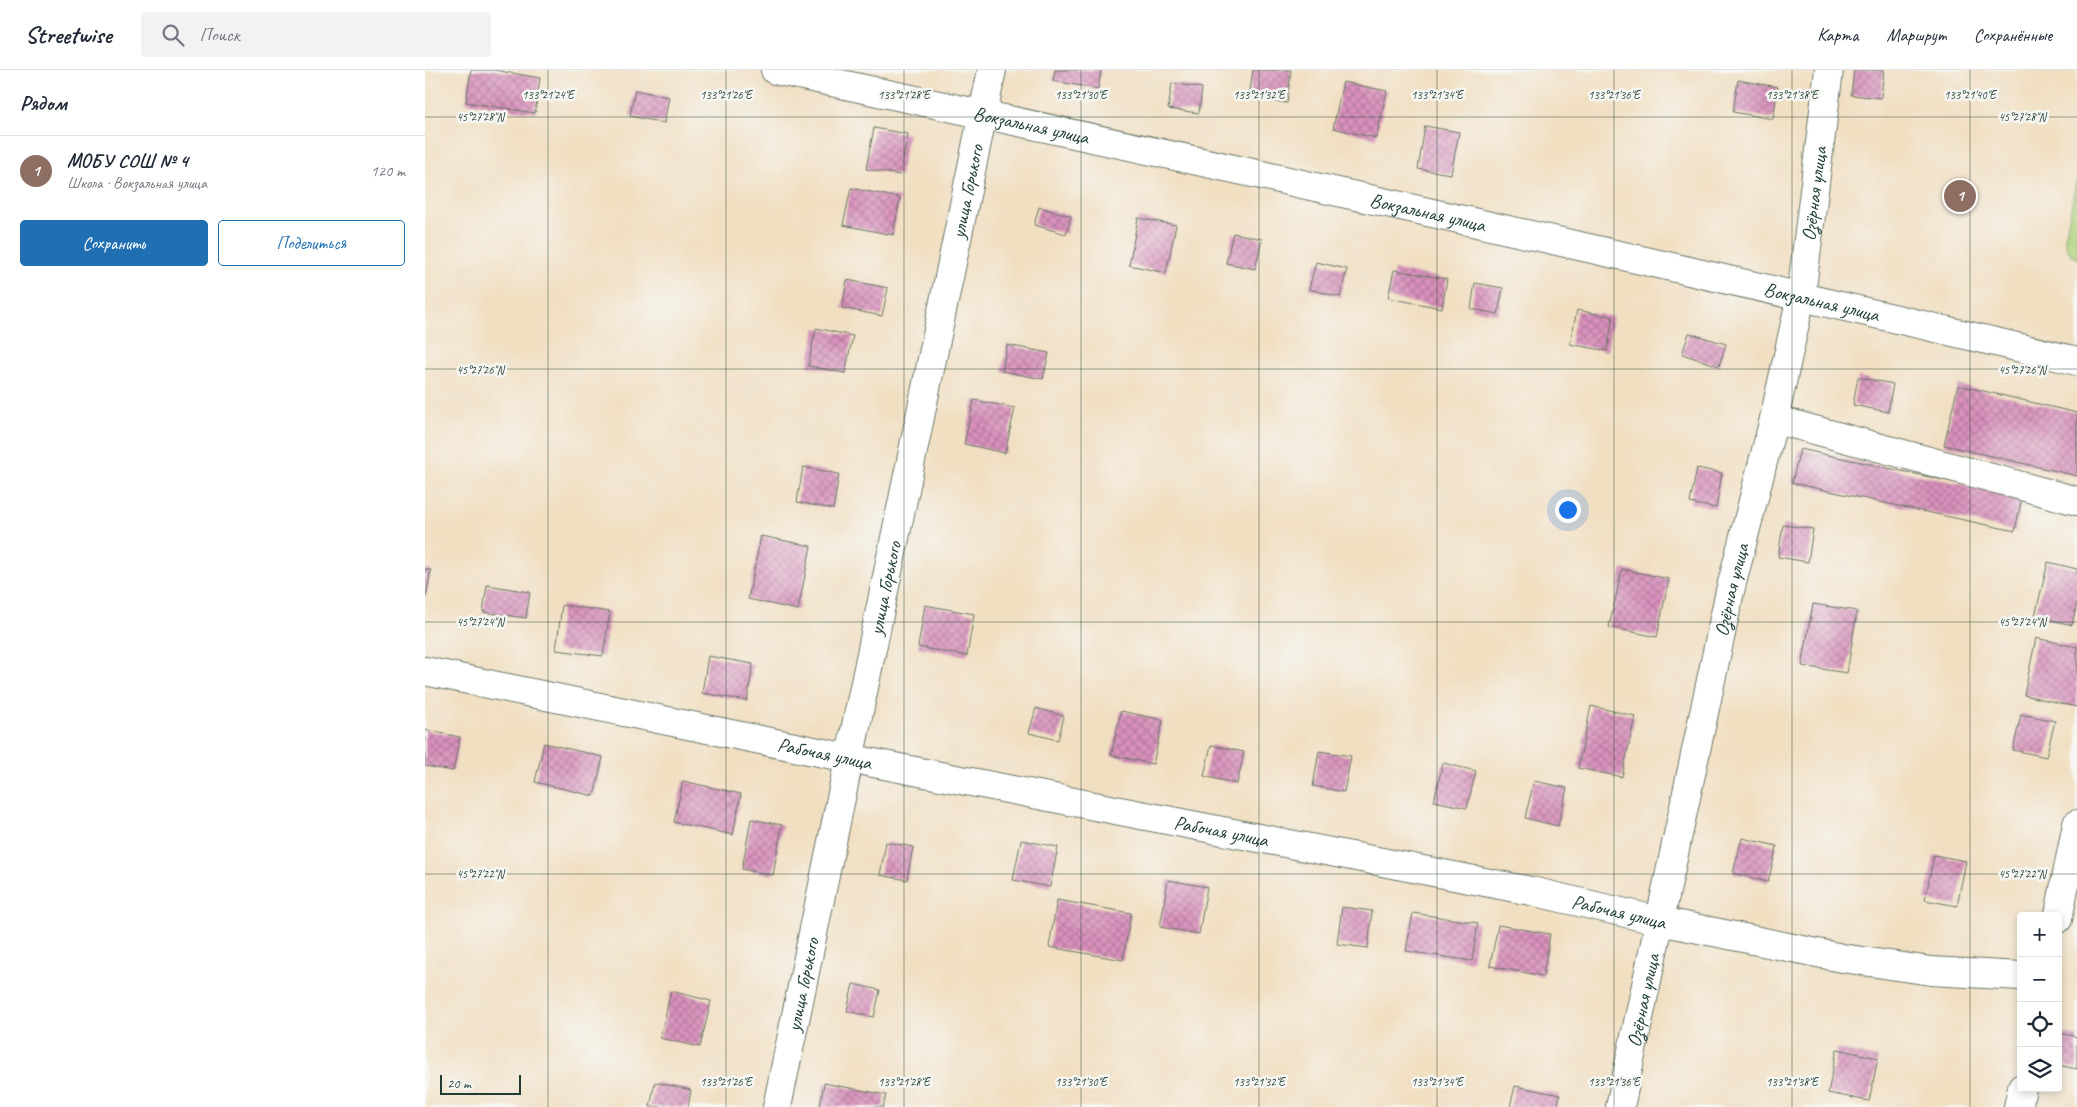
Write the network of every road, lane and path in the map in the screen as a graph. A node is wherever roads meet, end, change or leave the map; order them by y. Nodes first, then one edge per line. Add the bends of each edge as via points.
1 (775, 70) edge
2 (992, 70) edge
3 (1829, 70) edge
4 (984, 114) junction
5 (1801, 296) junction
6 (2077, 361) edge
7 (1774, 419) junction
8 (2077, 501) edge
9 (425, 671) edge
10 (848, 758) junction
11 (2077, 824) edge
12 (2059, 912) edge
13 (1660, 921) junction
14 (2017, 976) edge
15 (2021, 1092) edge
16 (777, 1107) edge
17 (1620, 1107) edge
18 (2018, 1107) edge

1 - 4 street, Вокзальная улица
2 - 4 street, улица Горького
3 - 5 street, Озёрная улица
4 - 5 street, Вокзальная улица
4 - 10 street, улица Горького
5 - 6 street, Вокзальная улица
5 - 7 street, Озёрная улица
7 - 8 street
7 - 13 street, Озёрная улица via 1730,591
9 - 10 street, Рабочая улица
10 - 13 street, Рабочая улица via 1522,889
10 - 16 street, улица Горького
11 - 12 street
13 - 14 street, Рабочая улица via 1842,958 1931,971
13 - 17 street, Озёрная улица
15 - 18 street

